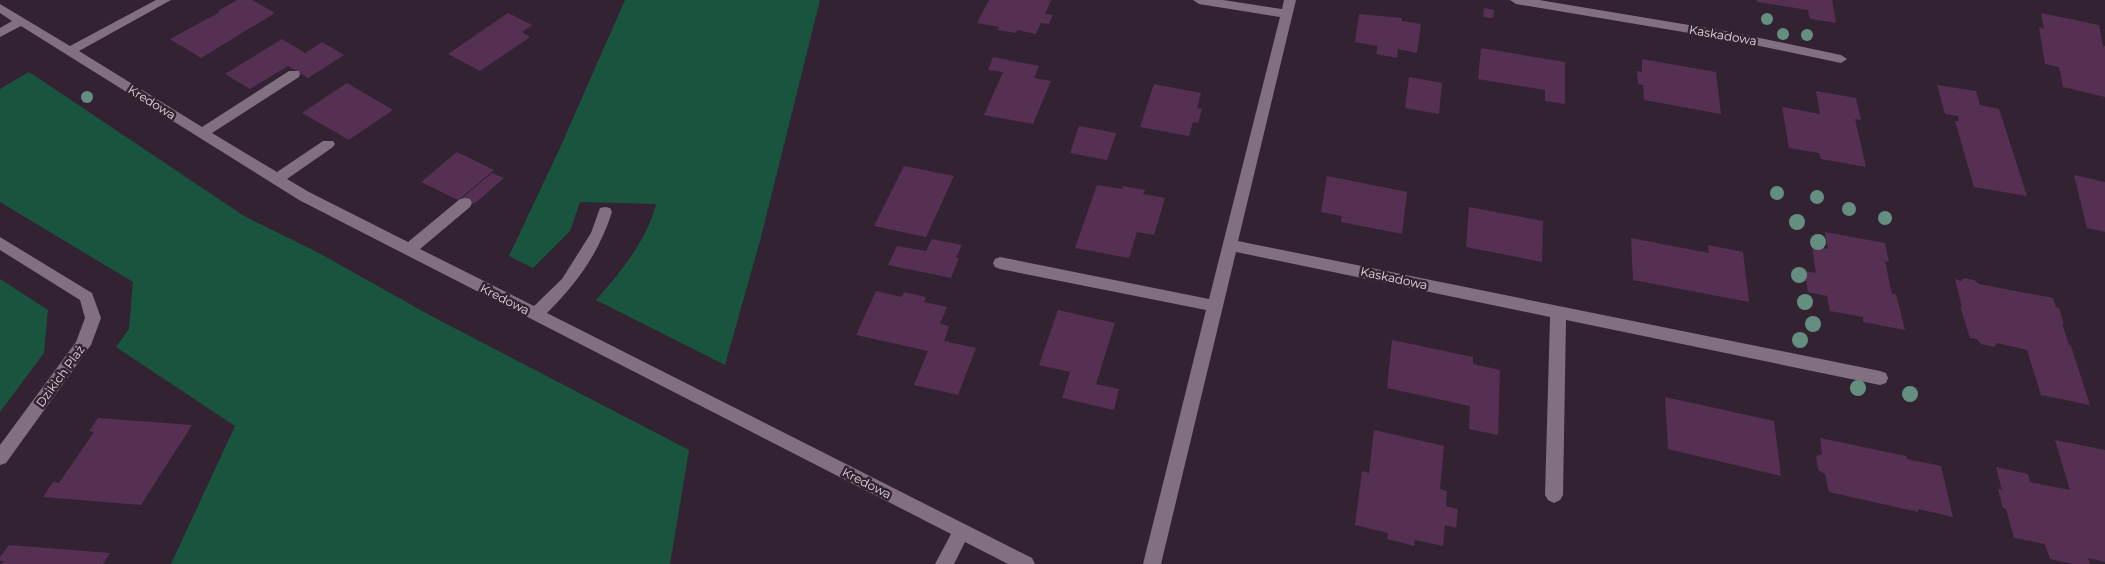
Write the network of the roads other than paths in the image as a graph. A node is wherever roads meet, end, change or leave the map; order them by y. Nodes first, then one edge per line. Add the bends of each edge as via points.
1 (165, 0) edge
2 (1199, 0) edge
3 (1516, 0) edge
4 (1288, 7) edge
5 (0, 8) edge
6 (21, 21) junction
7 (0, 34) edge
8 (70, 51) junction
9 (1842, 59) dead end
10 (294, 74) dead end
11 (202, 133) junction
12 (328, 144) dead end
13 (277, 179) junction
14 (465, 202) dead end
15 (605, 212) dead end
16 (0, 242) edge
17 (1230, 245) junction
18 (409, 250) junction
19 (1000, 263) dead end
20 (1214, 306) junction
21 (1558, 312) junction
22 (535, 315) junction
23 (1880, 378) dead end
24 (0, 458) edge
25 (1554, 495) dead end
26 (962, 531) junction
27 (944, 564) edge
28 (1026, 564) edge
29 (1152, 564) edge

1 - 8 street
2 - 4 street
3 - 9 street, Kaskadowa via 1731,36
4 - 17 street
5 - 6 street, Kredowa
6 - 7 street
6 - 8 street, Kredowa
8 - 11 street, Kredowa
10 - 11 street
11 - 13 street, Kredowa
12 - 13 street
13 - 18 street, Kredowa
14 - 18 street
15 - 22 street via 598,234 567,284
16 - 24 street, Dzikich Plaż via 87,297 93,318 83,345
17 - 20 street
17 - 21 street, Kaskadowa
18 - 22 street, Kredowa
19 - 20 street
20 - 29 street
21 - 23 street, Kaskadowa
21 - 25 street
22 - 26 street, Kredowa
26 - 27 street
26 - 28 street, Kredowa

